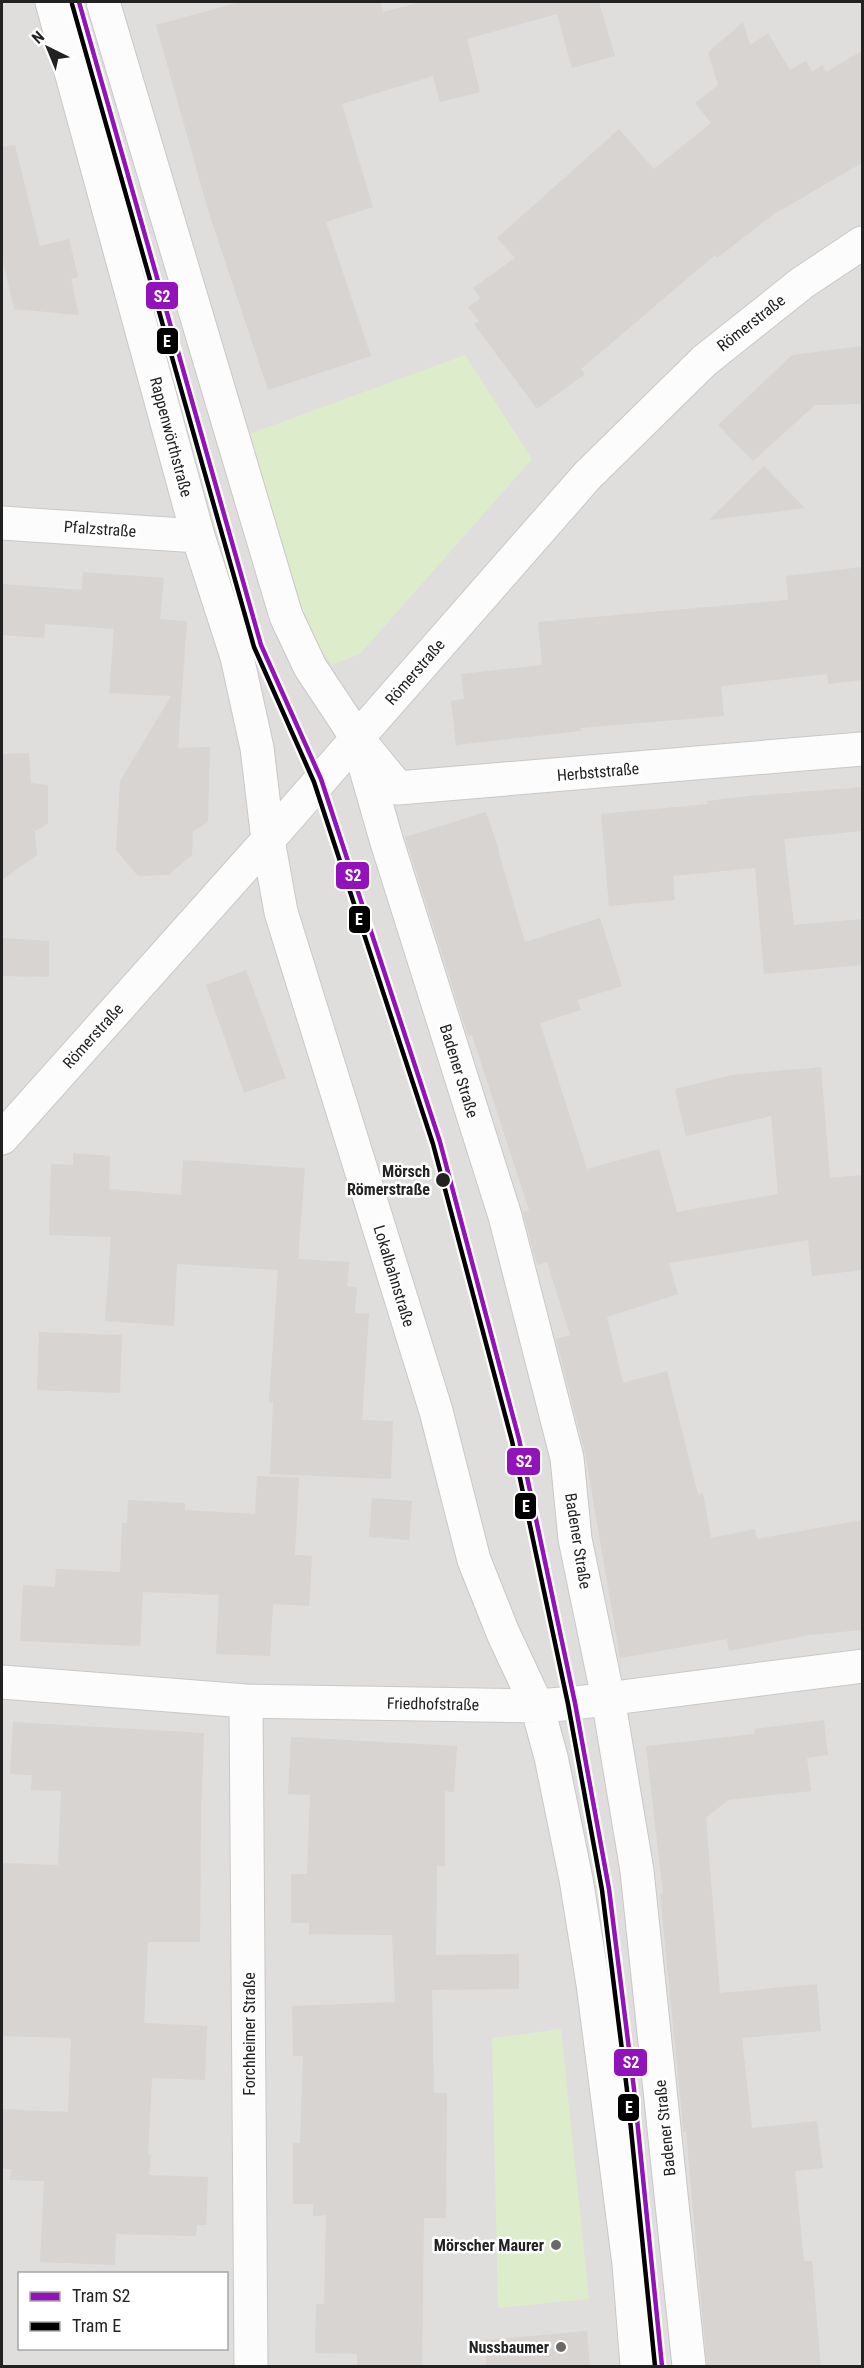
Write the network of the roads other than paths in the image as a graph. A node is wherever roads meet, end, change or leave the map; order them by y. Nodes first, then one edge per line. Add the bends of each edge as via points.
1 (52, 2) edge
2 (103, 2) edge
3 (862, 243) edge
4 (2, 523) edge
5 (198, 536) junction
6 (357, 738) junction
7 (862, 749) edge
8 (268, 840) junction
9 (2, 1138) edge
10 (862, 1666) edge
11 (2, 1682) edge
12 (608, 1698) junction
13 (246, 1701) junction
14 (537, 1706) junction
15 (251, 2367) edge
16 (638, 2367) edge
17 (689, 2367) edge

1 - 5 street, Rappenwörthstraße
2 - 6 street via 286,616 310,667
3 - 6 street, Römerstraße via 802,283 704,361 587,476
4 - 5 street, Pfalzstraße
5 - 8 street, Rappenwörthstraße via 237,657 257,748
6 - 7 street, Herbststraße via 398,789
6 - 8 street, Römerstraße
6 - 12 street, Badener Straße via 505,1216 567,1458 575,1539
8 - 9 street, Römerstraße
8 - 14 street, Lokalbahnstraße via 281,912 436,1411 474,1560
10 - 12 street, Friedhofstraße
11 - 13 street, Friedhofstraße
12 - 14 street, Friedhofstraße
12 - 17 street, Badener Straße via 637,1871
13 - 14 street, Friedhofstraße
13 - 15 street, Forchheimer Straße
14 - 16 street via 576,1879 593,1984 629,2264

